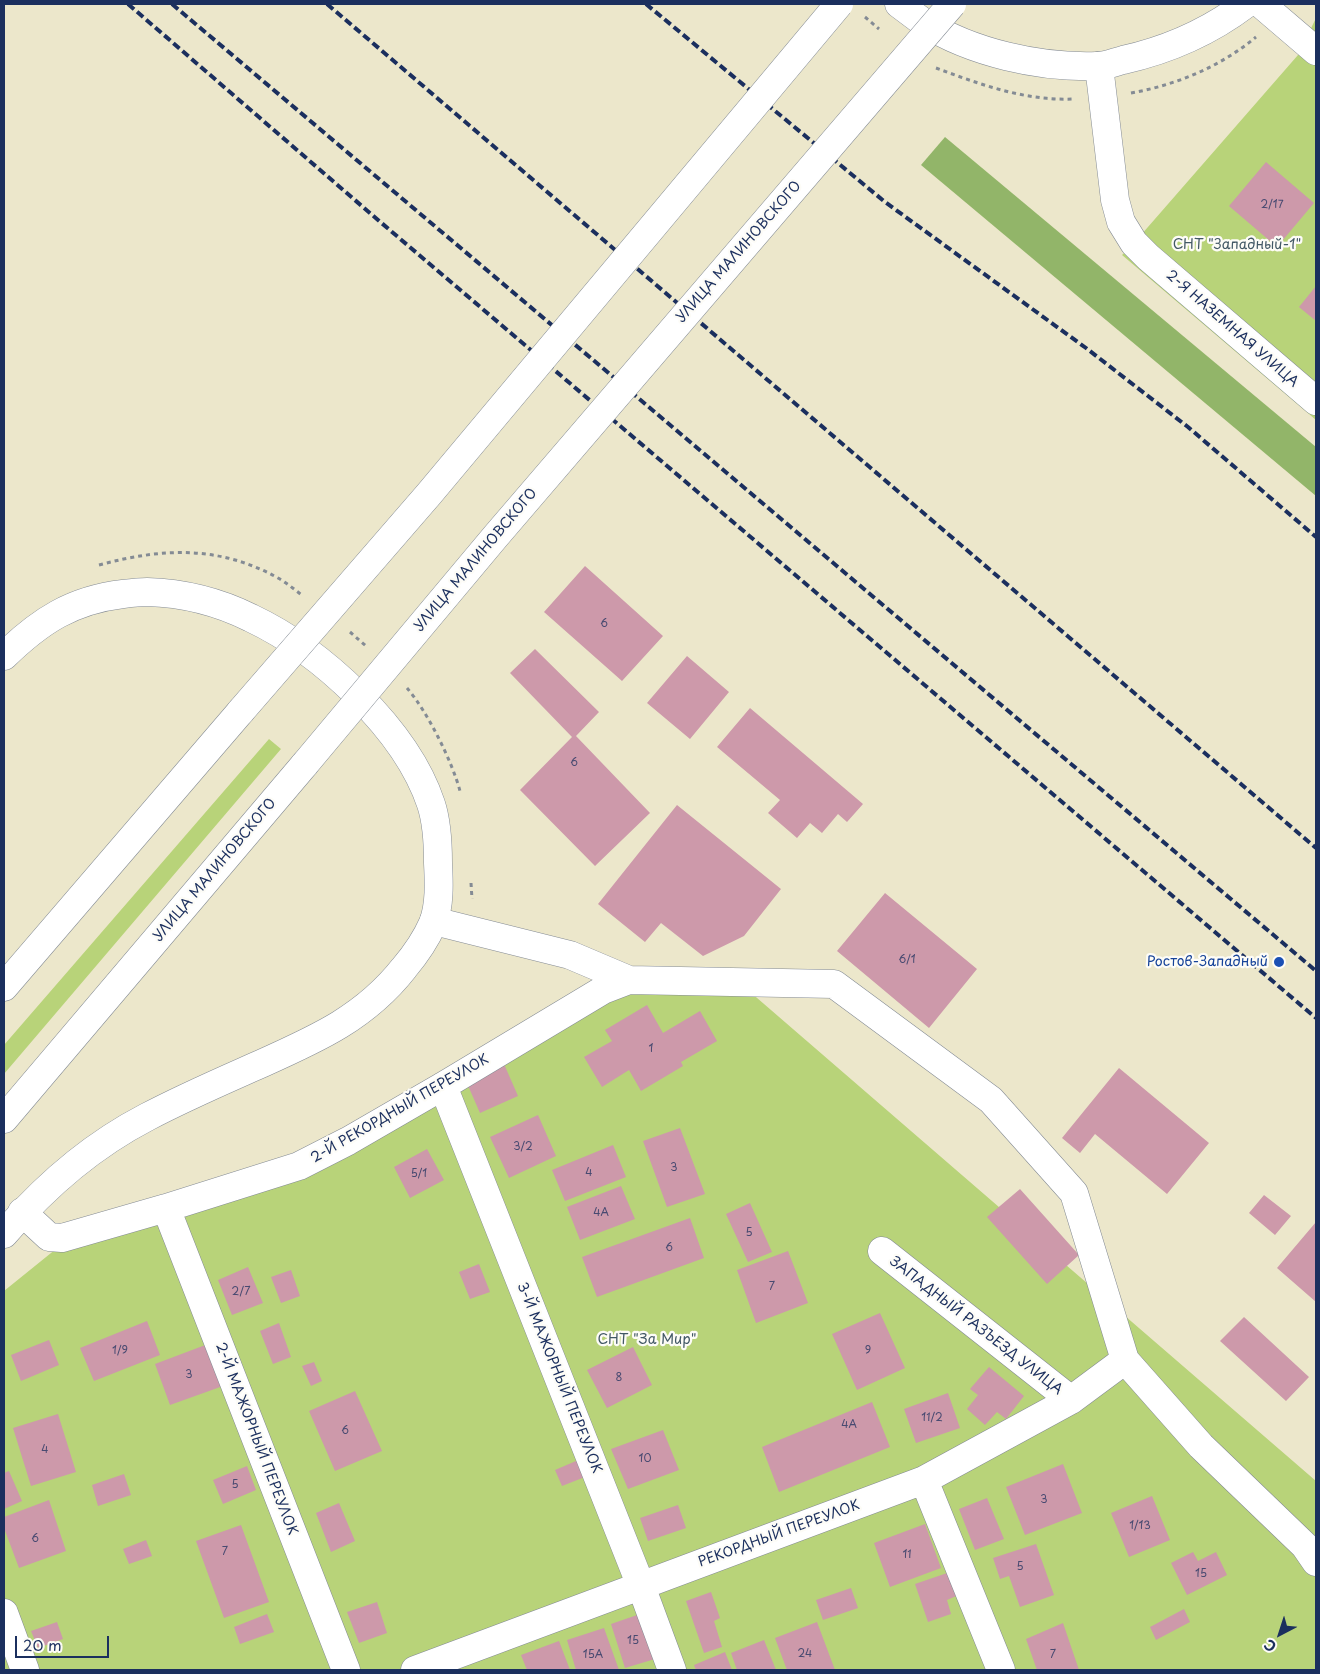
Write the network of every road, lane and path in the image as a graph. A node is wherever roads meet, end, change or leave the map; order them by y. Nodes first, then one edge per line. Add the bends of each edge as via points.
1 (839, 4) edge
2 (899, 4) edge
3 (952, 4) edge
4 (1246, 4) edge
5 (1261, 4) edge
6 (1316, 51) edge
7 (1099, 66) junction
8 (1316, 401) edge
9 (4, 656) edge
10 (434, 921) junction
11 (629, 980) junction
12 (4, 987) edge
13 (443, 1086) junction
14 (4, 1119) edge
15 (166, 1208) junction
16 (22, 1212) junction
17 (4, 1234) edge
18 (882, 1251) dead end
19 (1125, 1360) junction
20 (1071, 1400) junction
21 (924, 1480) junction
22 (1316, 1562) edge
23 (641, 1586) junction
24 (4, 1613) edge
25 (25, 1670) edge
26 (346, 1670) edge
27 (415, 1670) edge
28 (672, 1670) edge
29 (1001, 1670) edge

1 - 12 main road, bridge via 435,486
2 - 7 main road via 924,22 963,42 1005,56 1048,64
3 - 14 main road, УЛИЦА МАЛИНОВСКОГО, bridge
4 - 7 main road via 1190,39 1147,55
5 - 6 main road
7 - 8 main road, 2-Я НАЗЕМНАЯ УЛИЦА via 1115,200 1121,222 1148,257
9 - 10 main road via 27,633 63,610 101,597 144,592 180,595 213,603 251,617 283,635 368,704 418,774 431,806 438,848 439,887
10 - 11 main road via 570,955
10 - 16 main road via 416,954 389,987 358,1014 315,1039 145,1118 98,1147
11 - 13 main road, 2-Й РЕКОРДНЫЙ ПЕРЕУЛОК via 603,990
11 - 19 main road via 834,984 991,1100 1074,1193
13 - 15 main road, 2-Й РЕКОРДНЫЙ ПЕРЕУЛОК via 299,1166
13 - 23 main road, 3-Й МАЖОРНЫЙ ПЕРЕУЛОК
15 - 16 main road, 2-Й РЕКОРДНЫЙ ПЕРЕУЛОК via 62,1238 49,1236
15 - 26 main road, 2-Й МАЖОРНЫЙ ПЕРЕУЛОК
16 - 17 main road
18 - 20 main road, ЗАПАДНЫЙ РАЗЪЕЗД УЛИЦА
19 - 20 main road, РЕКОРДНЫЙ ПЕРЕУЛОК
19 - 22 main road via 1201,1446 1306,1546
20 - 21 main road, РЕКОРДНЫЙ ПЕРЕУЛОК
21 - 23 main road, РЕКОРДНЫЙ ПЕРЕУЛОК
21 - 29 main road
23 - 27 main road, РЕКОРДНЫЙ ПЕРЕУЛОК
23 - 28 main road, 3-Й МАЖОРНЫЙ ПЕРЕУЛОК
24 - 25 main road

